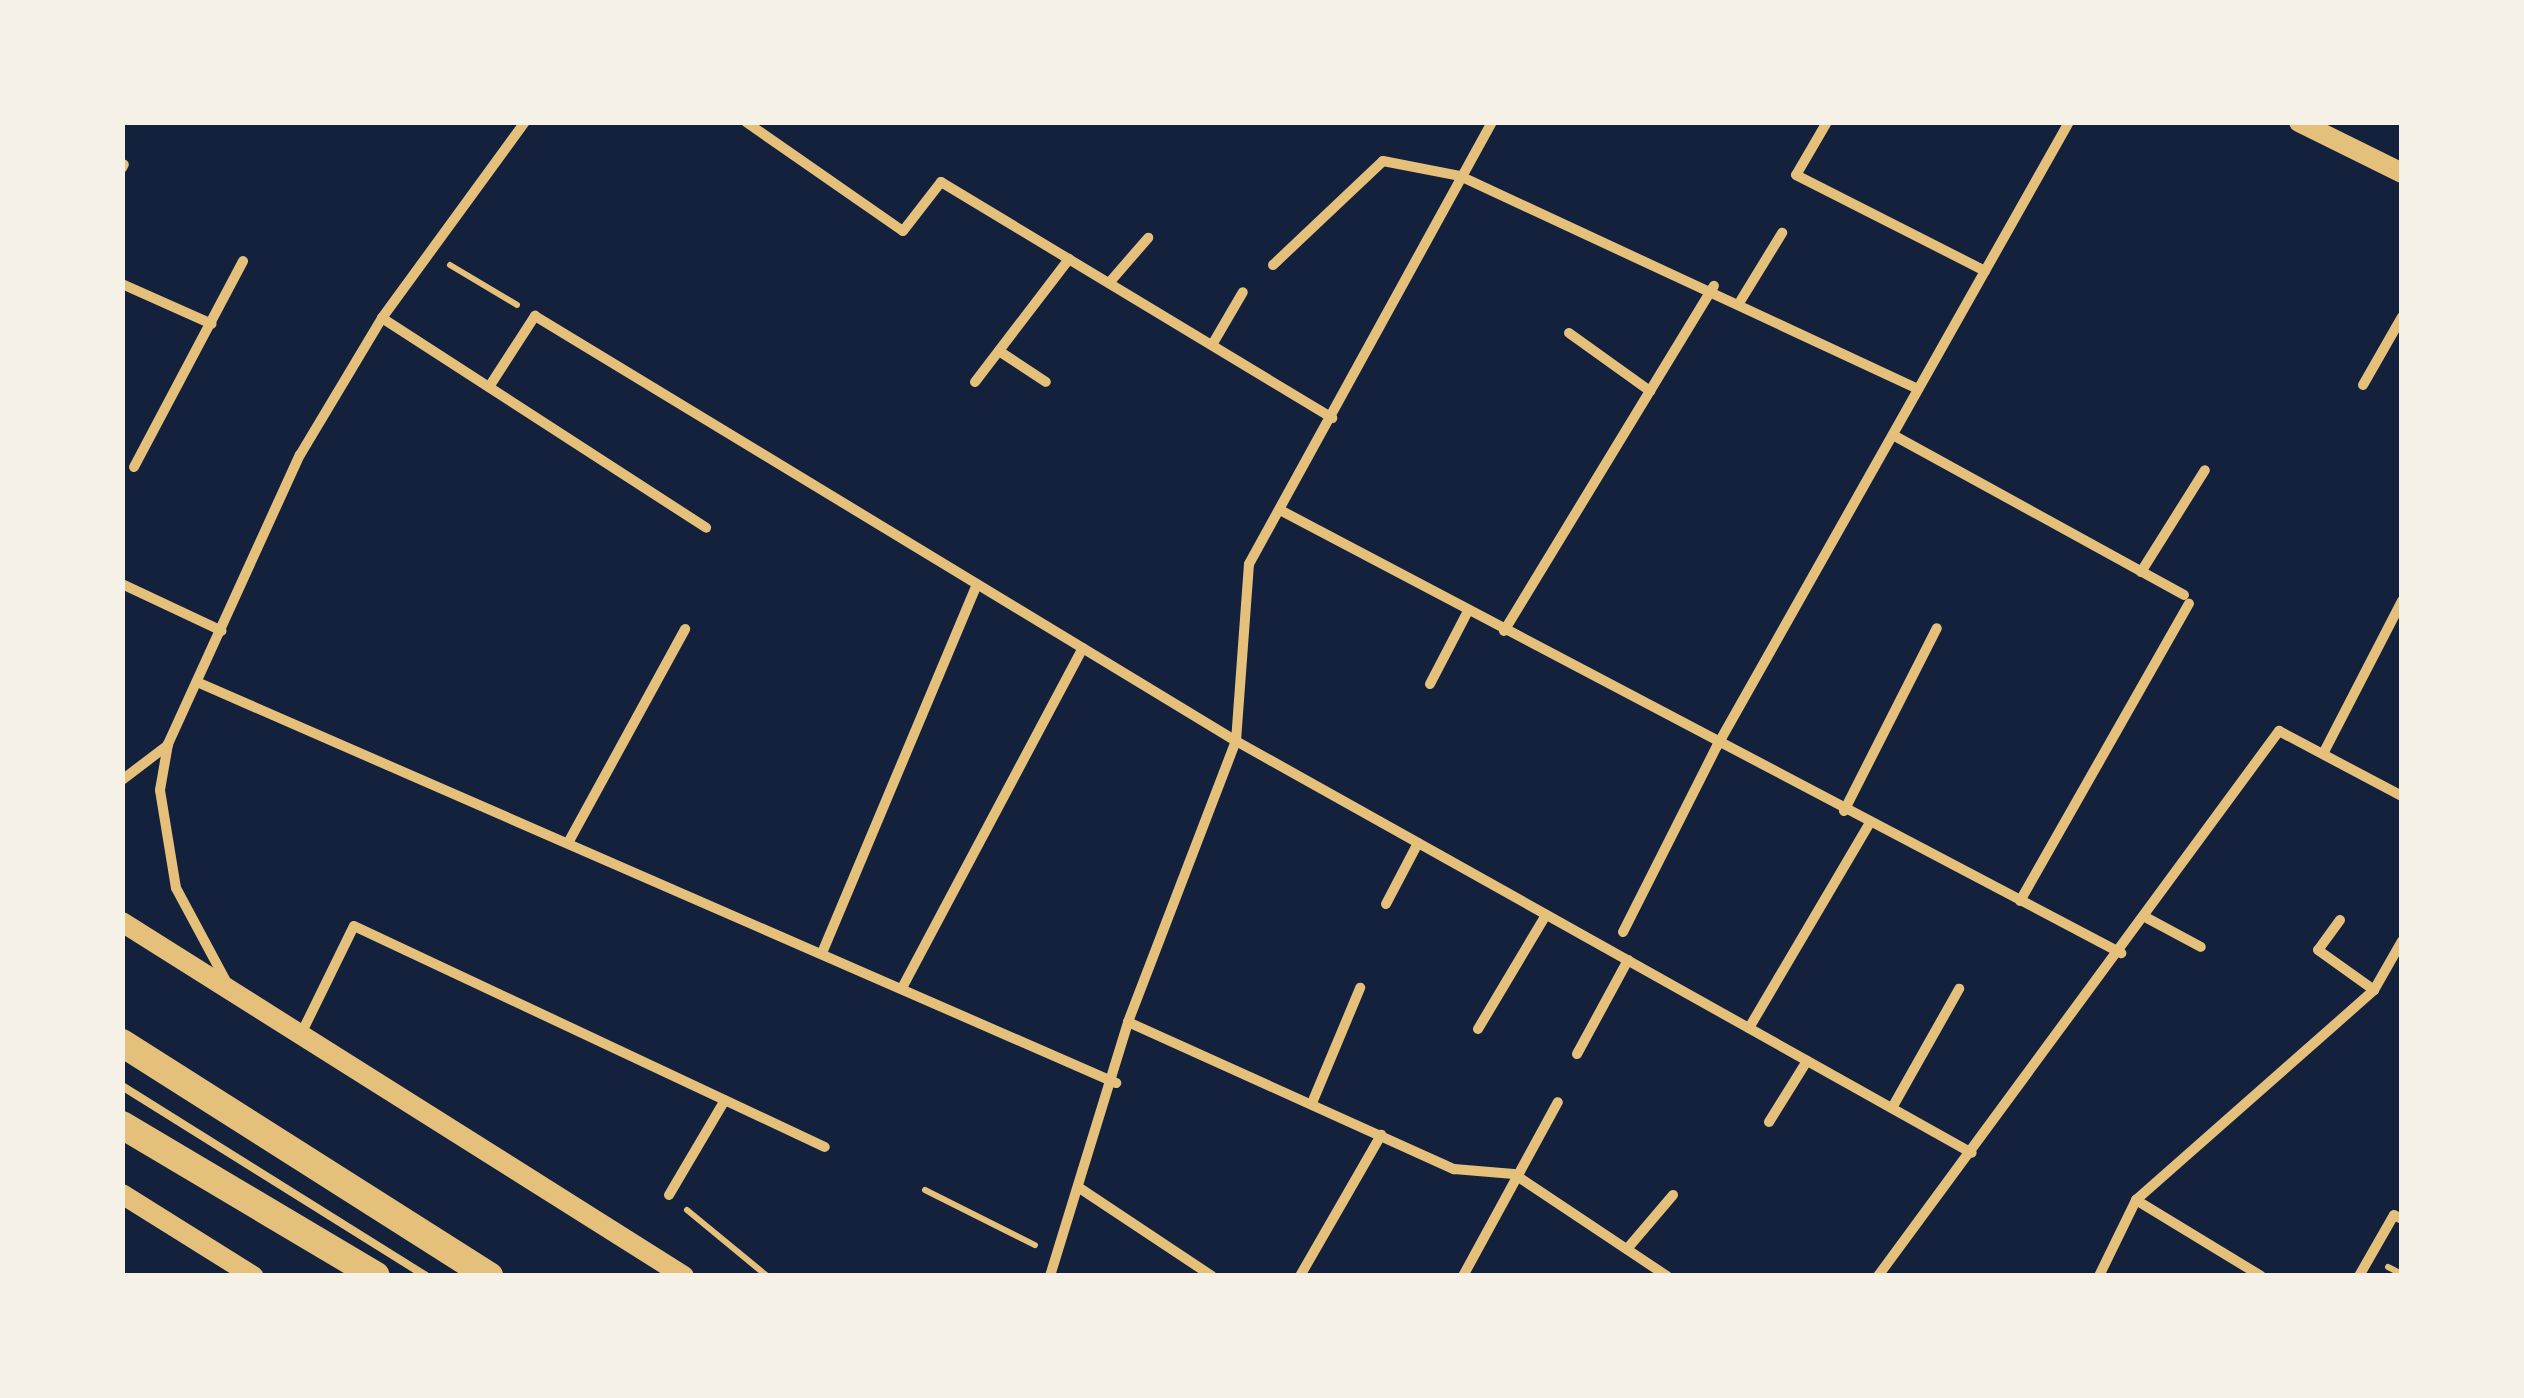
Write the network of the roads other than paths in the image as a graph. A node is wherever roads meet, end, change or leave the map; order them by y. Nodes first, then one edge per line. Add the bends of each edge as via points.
1 (526, 122) edge
2 (746, 122) edge
3 (1492, 122) edge
4 (1827, 122) edge
5 (2069, 122) edge
6 (2299, 122) edge
7 (2402, 173) edge
8 (1460, 176) junction
9 (1782, 232) dead end
10 (1148, 238) dead end
11 (1069, 259) junction
12 (243, 261) dead end
13 (1273, 265) dead end
14 (1985, 271) junction
15 (1109, 283) junction
16 (122, 284) edge
17 (1714, 286) junction
18 (1243, 292) dead end
19 (1740, 300) junction
20 (2402, 317) edge
21 (382, 318) junction
22 (212, 324) junction
23 (1570, 333) dead end
24 (1212, 345) junction
25 (999, 351) junction
26 (975, 382) dead end
27 (1046, 382) dead end
28 (2363, 385) dead end
29 (489, 386) junction
30 (1918, 389) junction
31 (1650, 390) junction
32 (1332, 418) junction
33 (1892, 435) junction
34 (134, 467) dead end
35 (2206, 470) dead end
36 (1280, 510) junction
37 (706, 528) dead end
38 (2141, 572) junction
39 (122, 584) edge
40 (977, 584) junction
41 (2402, 601) edge
42 (1468, 612) junction
43 (1937, 628) dead end
44 (685, 629) dead end
45 (222, 631) junction
46 (1504, 631) junction
47 (1083, 648) junction
48 (197, 682) junction
49 (1430, 684) dead end
50 (1236, 741) junction
51 (168, 744) junction
52 (1717, 746) junction
53 (2324, 750) junction
54 (122, 780) edge
55 (2402, 796) edge
56 (1844, 811) junction
57 (1869, 824) junction
58 (568, 842) junction
59 (1418, 843) junction
60 (2020, 901) junction
61 (1386, 904) dead end
62 (1546, 915) junction
63 (2147, 918) junction
64 (2340, 920) dead end
65 (122, 922) edge
66 (1623, 932) dead end
67 (2402, 941) edge
68 (2201, 948) dead end
69 (822, 953) junction
70 (2121, 953) junction
71 (1628, 960) junction
72 (230, 988) junction
73 (902, 988) junction
74 (1360, 988) dead end
75 (1959, 988) dead end
76 (2374, 990) junction
77 (1128, 1022) junction
78 (1478, 1028) dead end
79 (1749, 1028) junction
80 (300, 1034) junction
81 (122, 1044) edge
82 (1577, 1054) dead end
83 (1807, 1061) junction
84 (1116, 1083) junction
85 (122, 1086) edge
86 (725, 1100) junction
87 (1558, 1102) dead end
88 (1312, 1104) junction
89 (1892, 1108) junction
90 (1769, 1122) dead end
91 (122, 1125) edge
92 (1381, 1135) junction
93 (824, 1146) dead end
94 (1972, 1153) junction
95 (1514, 1174) junction
96 (1081, 1189) junction
97 (122, 1194) edge
98 (1672, 1195) dead end
99 (668, 1196) road end
100 (2136, 1200) junction
101 (2398, 1217) edge
102 (1626, 1249) junction
103 (253, 1276) edge
104 (376, 1276) edge
105 (426, 1276) edge
106 (489, 1276) edge
107 (684, 1276) edge
108 (1050, 1276) edge
109 (1212, 1276) edge
110 (1300, 1276) edge
111 (1463, 1276) edge
112 (1667, 1276) edge
113 (1878, 1276) edge
114 (2099, 1276) edge
115 (2261, 1276) edge
116 (2358, 1276) edge

1 - 21 street
2 - 11 street via 903,231 941,182
3 - 8 street
4 - 14 street via 1796,175
5 - 14 street
6 - 7 main road
8 - 13 street via 1383,161
8 - 17 street
8 - 32 street
9 - 19 street
10 - 15 street
11 - 15 street
11 - 25 street
12 - 22 street
14 - 30 street
15 - 24 street
16 - 22 street
17 - 19 street
17 - 31 street
18 - 24 street
19 - 30 street
20 - 28 street
21 - 29 street
21 - 45 street via 300,456
22 - 34 street
23 - 31 street
24 - 32 street
25 - 26 street
25 - 27 street
29 - 37 street
29 - 40 street via 535,316
30 - 33 street
31 - 46 street
32 - 36 street
33 - 38 street
33 - 52 street
35 - 38 street
36 - 42 street
36 - 50 street via 1249,564
38 - 60 street via 2187,600
39 - 45 street
40 - 47 street
40 - 69 street
41 - 53 street
42 - 46 street
42 - 49 street
43 - 56 street
44 - 58 street
45 - 48 street
46 - 52 street
47 - 50 street
47 - 73 street
48 - 51 street
48 - 58 street
50 - 59 street
50 - 77 street
51 - 54 street
51 - 72 street via 160,790 176,888
52 - 56 street
52 - 66 street
53 - 55 street
53 - 63 street via 2280,731
56 - 57 street
57 - 60 street
57 - 79 street
58 - 69 street
59 - 61 street
59 - 62 street
60 - 70 street
62 - 71 street
62 - 78 street
63 - 68 street
63 - 70 street
64 - 76 street via 2318,950
65 - 72 main road
67 - 76 street
69 - 73 street
70 - 94 street
71 - 79 street
71 - 82 street
72 - 80 main road
73 - 84 street
74 - 88 street
75 - 89 street
76 - 100 street
77 - 84 street
77 - 88 street
79 - 83 street
80 - 86 street via 354,926
80 - 107 main road
81 - 106 highway
83 - 89 street
83 - 90 street
84 - 96 street
85 - 105 lane
86 - 93 street
86 - 99 street
87 - 95 street
88 - 92 street
89 - 94 street
91 - 104 highway
92 - 95 street via 1454,1168
92 - 110 street
94 - 113 street
95 - 102 street
95 - 111 street
96 - 108 street
96 - 109 street
97 - 103 main road
98 - 102 street
100 - 114 street
100 - 115 street
101 - 116 street
102 - 112 street

